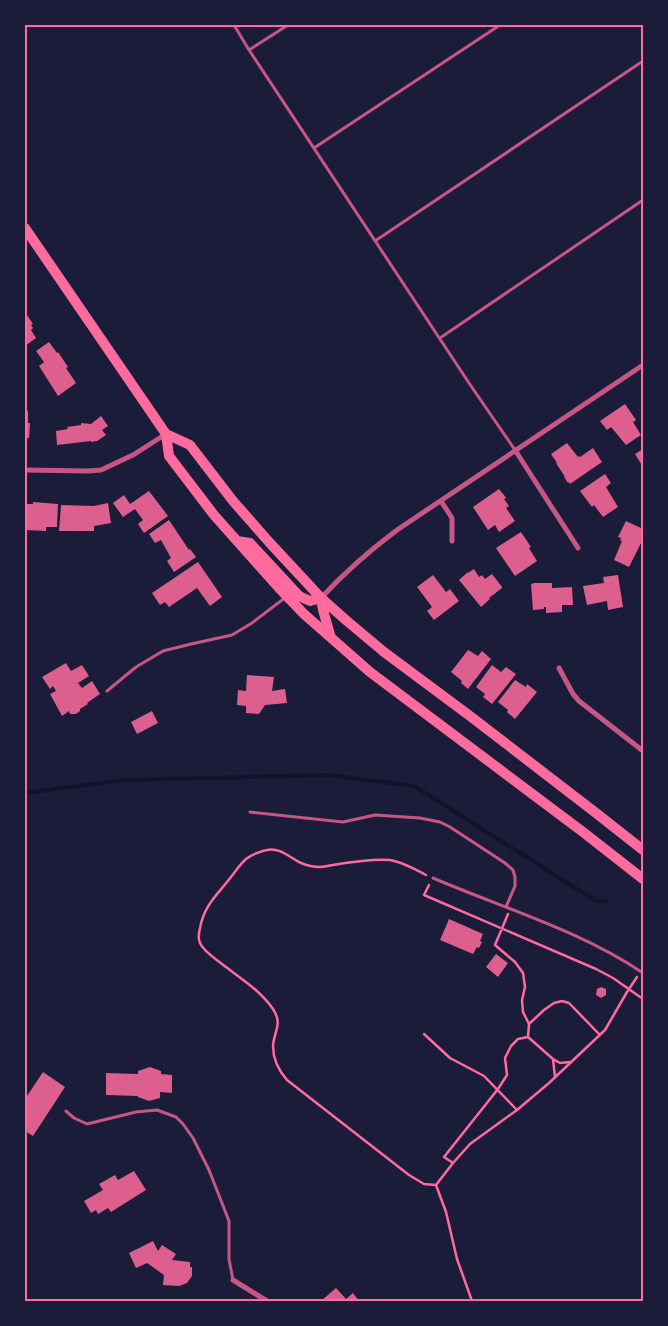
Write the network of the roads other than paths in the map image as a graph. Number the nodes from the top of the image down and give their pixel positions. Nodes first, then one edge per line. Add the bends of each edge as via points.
1 (234, 25) edge
2 (288, 25) edge
3 (500, 25) edge
4 (249, 50) junction
5 (643, 61) edge
6 (314, 148) junction
7 (643, 200) edge
8 (25, 228) edge
9 (375, 241) junction
10 (440, 338) junction
11 (642, 367) edge
12 (166, 434) junction
13 (515, 450) junction
14 (25, 470) edge
15 (440, 501) junction
16 (237, 541) junction
17 (452, 541) dead end
18 (578, 548) dead end
19 (287, 596) junction
20 (321, 598) junction
21 (332, 639) junction
22 (559, 668) dead end
23 (107, 692) dead end
24 (643, 752) edge
25 (250, 812) dead end
26 (643, 850) edge
27 (433, 878) road end
28 (643, 880) edge
29 (508, 908) junction
30 (642, 973) edge
31 (66, 1111) dead end
32 (233, 1280) joint
33 (267, 1301) edge

1 - 4 lane
2 - 4 lane
3 - 6 lane
4 - 6 lane
5 - 9 lane
6 - 9 lane
7 - 10 lane
8 - 12 main road
9 - 10 lane
10 - 13 lane
11 - 13 street
12 - 14 street via 101,470
12 - 16 main road via 169,456
12 - 20 main road via 190,445 233,501
13 - 15 street
13 - 18 street
15 - 17 street via 452,518
15 - 20 street via 369,551
16 - 19 main road
16 - 20 main road via 250,543 299,596 310,601
19 - 21 main road
19 - 23 lane via 232,635 163,651 136,667
20 - 21 main road
20 - 26 main road via 384,652
21 - 28 main road via 370,672
22 - 24 street via 579,701
25 - 29 lane via 343,822 375,815 440,822 513,870 515,886
27 - 29 lane
29 - 30 lane via 574,934
31 - 32 lane via 87,1124 157,1110 176,1117 183,1124 209,1170 229,1221 229,1259
32 - 33 street

